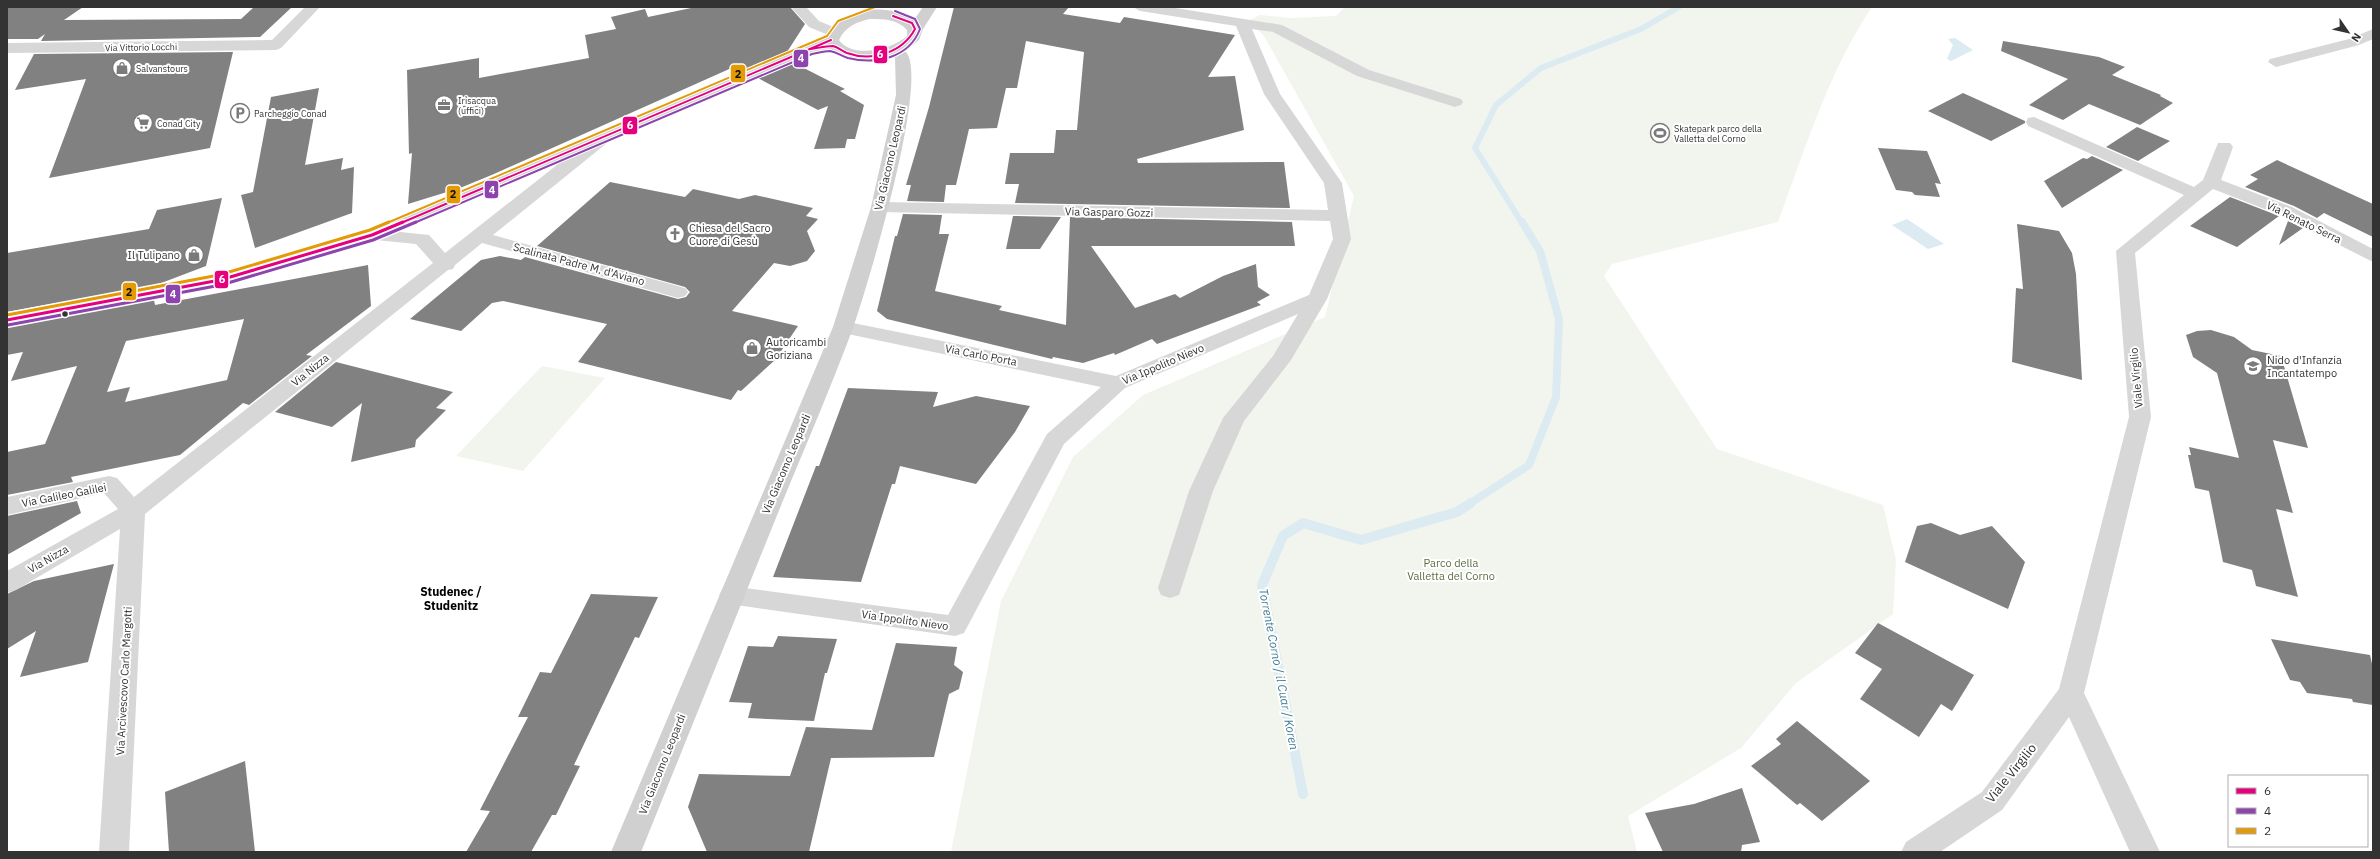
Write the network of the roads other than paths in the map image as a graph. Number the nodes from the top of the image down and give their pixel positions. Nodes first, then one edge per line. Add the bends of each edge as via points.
1 (313, 7) edge
2 (798, 7) edge
3 (912, 7) edge
4 (930, 7) edge
5 (1140, 7) edge
6 (891, 10) edge
7 (1242, 22) junction
8 (915, 29) junction
9 (832, 34) junction
10 (2373, 34) edge
11 (7, 48) edge
12 (899, 58) junction
13 (2276, 62) dead end
14 (1455, 102) dead end
15 (2034, 122) dead end
16 (602, 139) junction
17 (2224, 147) dead end
18 (2203, 188) junction
19 (880, 207) junction
20 (1339, 216) junction
21 (372, 234) junction
22 (480, 237) junction
23 (2373, 256) edge
24 (446, 264) junction
25 (678, 292) dead end
26 (1317, 299) junction
27 (7, 320) edge
28 (843, 327) junction
29 (1118, 383) junction
30 (7, 506) edge
31 (133, 511) junction
32 (7, 583) edge
33 (1170, 588) dead end
34 (731, 596) junction
35 (2072, 693) junction
36 (114, 852) edge
37 (626, 852) edge
38 (1916, 852) edge
39 (2145, 852) edge

1 - 11 street, Via Vittorio Locchi via 276,45
2 - 9 street via 814,24
3 - 6 main road
4 - 8 main road
5 - 7 street
6 - 8 main road via 912,23
6 - 9 main road via 869,16
7 - 14 street via 1277,28 1363,73
7 - 20 street via 1272,94 1334,183
8 - 12 main road via 914,37
9 - 12 main road via 854,54 878,54
9 - 16 main road via 811,49
10 - 13 street via 2354,42
12 - 19 main road, Via Giacomo Leopardi via 904,95
15 - 18 street, Via Renato Serra
16 - 21 main road
16 - 22 street, Via Nizza
17 - 18 street
18 - 23 street, Via Renato Serra via 2286,211
18 - 35 street, Viale Virgilio via 2125,251 2140,417
19 - 20 street, Via Gasparo Gozzi
19 - 28 main road, Via Giacomo Leopardi
20 - 26 street via 1342,239
21 - 24 street via 422,239
21 - 27 main road via 220,280
22 - 24 street, Via Nizza
22 - 25 street, Scalinata Padre M. d'Aviano
24 - 31 street, Via Nizza
26 - 29 street, Via Ippolito Nievo
26 - 33 street via 1282,360 1234,418 1202,492
28 - 29 street, Via Carlo Porta
28 - 34 main road, Via Giacomo Leopardi
29 - 34 street, Via Ippolito Nievo via 1055,439 955,626
30 - 31 street, Via Galileo Galilei via 109,484
31 - 32 street, Via Nizza
31 - 36 street, Via Arcivescovo Carlo Margotti
34 - 37 main road, Via Giacomo Leopardi
35 - 38 street, Viale Virgilio via 1992,800
35 - 39 street

